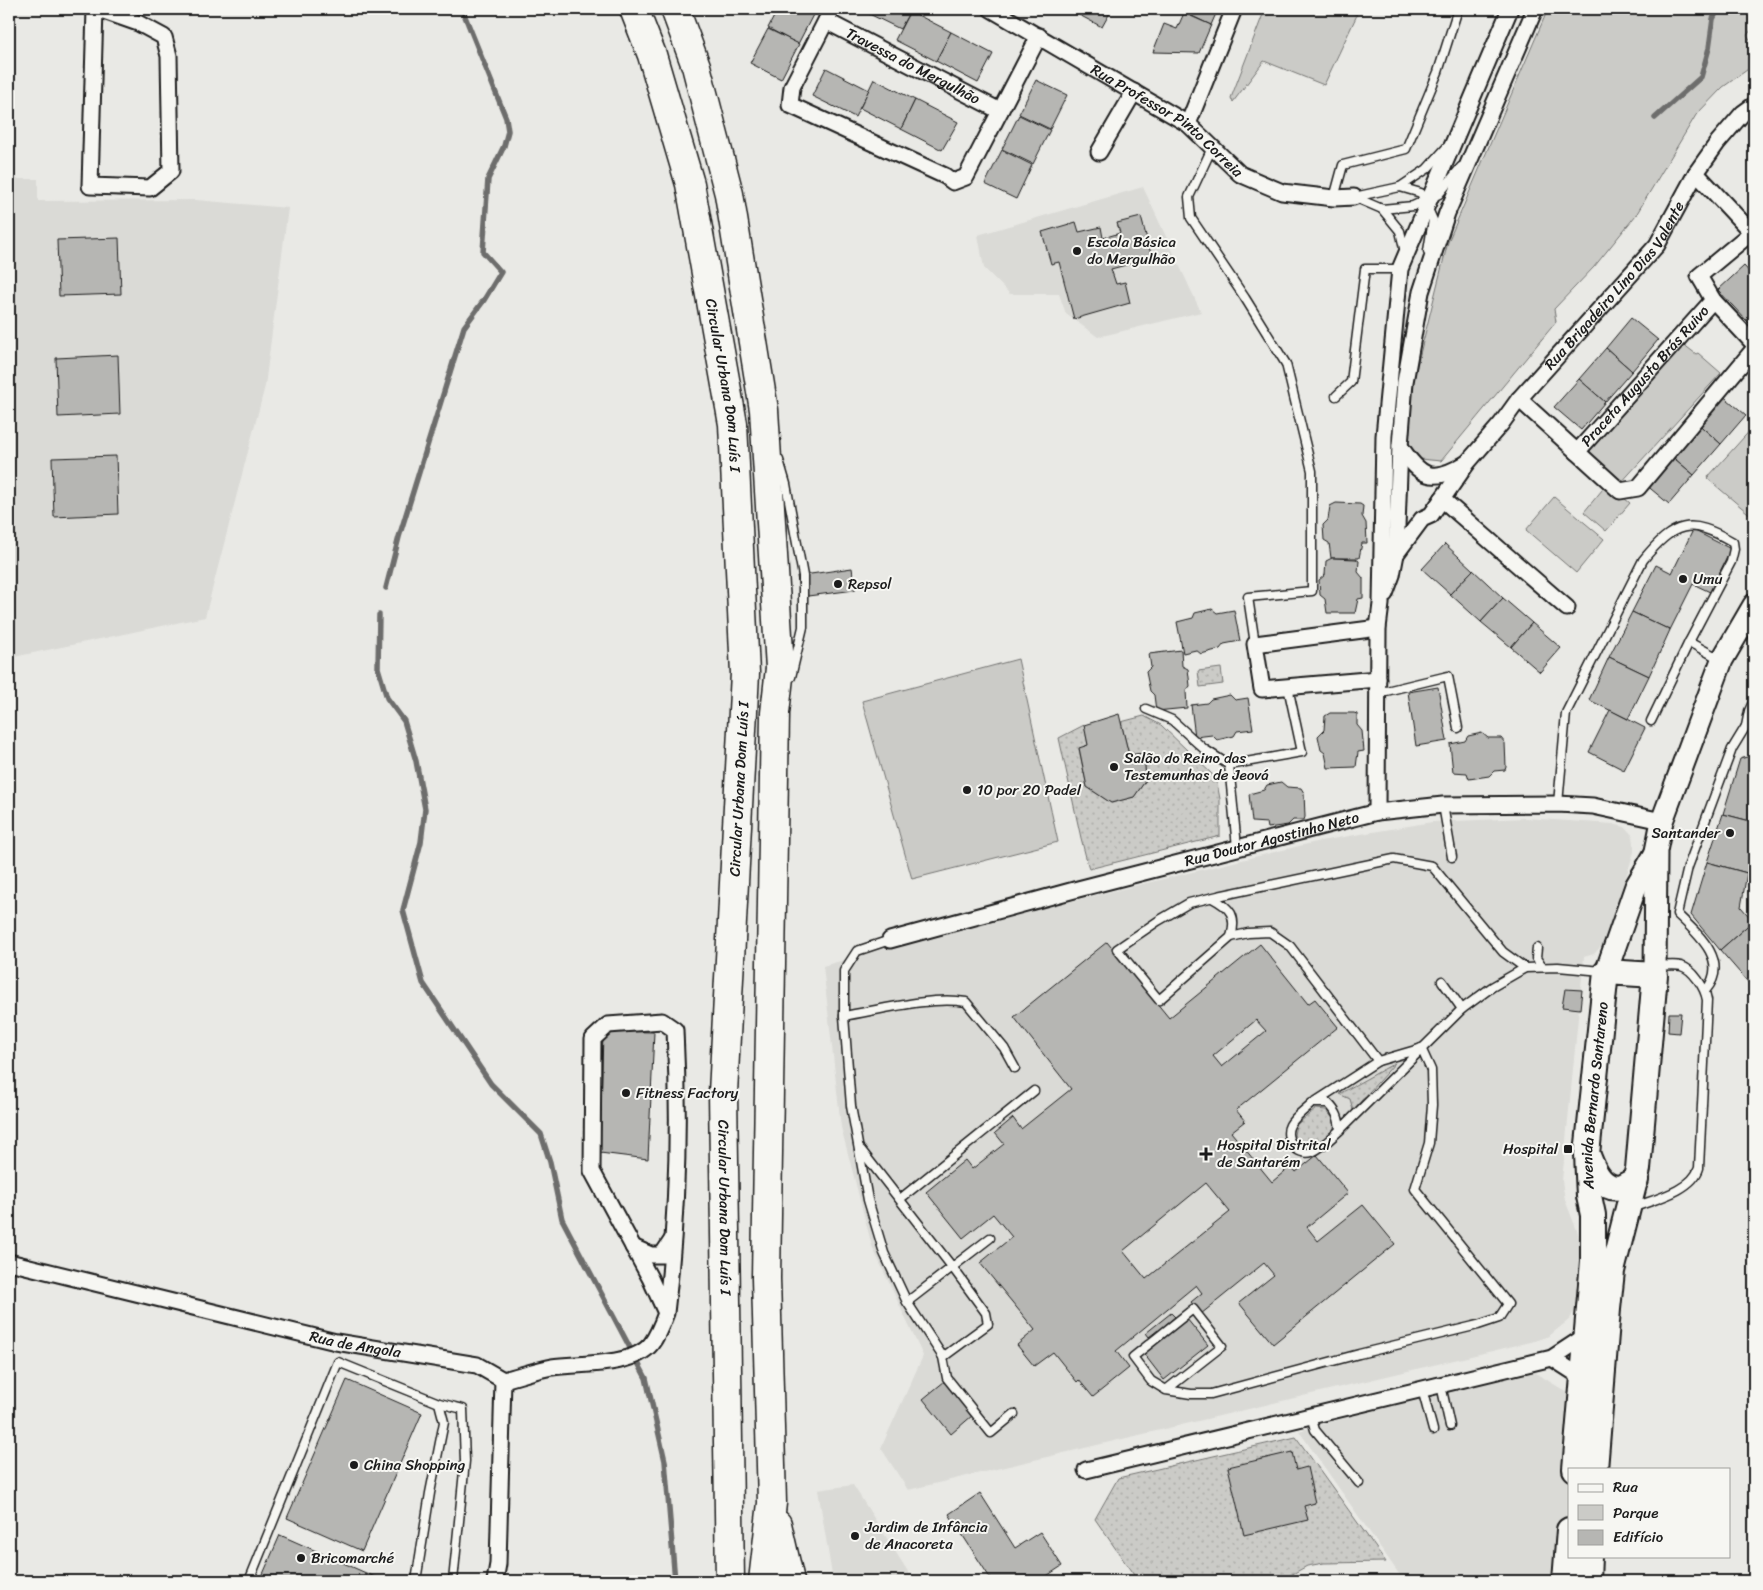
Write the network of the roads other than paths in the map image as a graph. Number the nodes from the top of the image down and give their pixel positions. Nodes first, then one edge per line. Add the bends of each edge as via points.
1 (97, 9) edge
2 (634, 9) edge
3 (675, 9) edge
4 (991, 9) edge
5 (1234, 9) edge
6 (1458, 9) edge
7 (1510, 9) edge
8 (1535, 9) edge
9 (829, 15) edge
10 (1039, 36) junction
11 (1134, 92) junction
12 (1754, 105) edge
13 (1000, 111) junction
14 (1188, 124) junction
15 (1455, 138) junction
16 (1212, 148) junction
17 (1475, 149) junction
18 (1099, 152) dead end
19 (1696, 173) junction
20 (1400, 187) junction
21 (1354, 197) junction
22 (1334, 198) junction
23 (1427, 202) junction
24 (1382, 209) junction
25 (1753, 231) edge
26 (1403, 262) junction
27 (1421, 292) junction
28 (1713, 300) junction
29 (1754, 344) edge
30 (1754, 349) edge
31 (1336, 396) dead end
32 (1518, 399) junction
33 (764, 410) junction
34 (1400, 446) junction
35 (775, 447) dead end
36 (1577, 452) junction
37 (778, 456) dead end
38 (1468, 462) junction
39 (1442, 499) junction
40 (1396, 554) junction
41 (1381, 604) junction
42 (1754, 605) edge
43 (1568, 608) dead end
44 (1378, 628) junction
45 (1689, 642) junction
46 (1256, 644) junction
47 (1722, 660) junction
48 (1378, 686) junction
49 (1288, 687) junction
50 (783, 695) junction
51 (1754, 700) edge
52 (1146, 709) dead end
53 (1652, 721) dead end
54 (1750, 726) edge
55 (1458, 728) dead end
56 (1229, 765) junction
57 (1558, 804) junction
58 (1443, 805) junction
59 (1377, 812) junction
60 (1662, 821) junction
61 (1237, 847) junction
62 (1656, 851) junction
63 (1452, 857) dead end
64 (1212, 898) junction
65 (1231, 937) junction
66 (890, 940) joint
67 (1537, 948) dead end
68 (1542, 967) junction
69 (1525, 968) junction
70 (1655, 971) junction
71 (1606, 972) junction
72 (1442, 981) dead end
73 (1706, 990) junction
74 (1462, 1009) junction
75 (844, 1016) junction
76 (1421, 1048) junction
77 (1378, 1061) junction
78 (1015, 1068) dead end
79 (1034, 1091) dead end
80 (1312, 1103) junction
81 (1340, 1130) junction
82 (859, 1148) junction
83 (1587, 1154) junction
84 (1636, 1180) junction
85 (900, 1199) junction
86 (1628, 1210) junction
87 (990, 1238) dead end
88 (673, 1240) junction
89 (633, 1247) junction
90 (9, 1262) edge
91 (953, 1268) junction
92 (907, 1302) junction
93 (666, 1313) junction
94 (1587, 1335) junction
95 (336, 1342) junction
96 (943, 1357) junction
97 (1552, 1358) junction
98 (338, 1362) junction
99 (1583, 1378) junction
100 (503, 1380) junction
101 (1441, 1385) junction
102 (1422, 1389) junction
103 (1166, 1390) junction
104 (439, 1403) junction
105 (1014, 1414) dead end
106 (1311, 1416) junction
107 (1450, 1426) dead end
108 (1433, 1430) dead end
109 (1575, 1468) edge
110 (1595, 1468) edge
111 (1086, 1470) dead end
112 (1359, 1483) dead end
113 (772, 1503) junction
114 (1568, 1543) edge
115 (730, 1549) junction
116 (1589, 1558) edge
117 (249, 1581) edge
118 (416, 1581) edge
119 (453, 1581) edge
120 (495, 1581) edge
121 (724, 1581) edge
122 (730, 1581) edge
123 (763, 1581) edge
124 (790, 1581) edge
125 (1565, 1581) edge
126 (1588, 1581) edge

1 - 1 street via 90,186 150,188 171,171 169,56 164,38 138,23
2 - 115 highway, Circular Urbana Dom Luís I via 652,55 690,184 733,424 745,673 723,1093
3 - 33 highway via 696,66 729,194
4 - 10 street, Rua Professor Pinto Correia
5 - 14 street
6 - 22 lane via 1438,72 1406,149 1343,165
7 - 15 street, Rua Brigadeiro Lino Dias Valente
8 - 17 street
9 - 13 street, Travessa do Mergulhão
9 - 13 street via 792,87 790,105 953,182 966,176
10 - 11 street, Rua Professor Pinto Correia
10 - 13 street
11 - 14 street, Rua Professor Pinto Correia
11 - 18 street
12 - 19 street, Rua Brigadeiro Lino Dias Valente via 1718,142
14 - 16 street, Rua Professor Pinto Correia
15 - 20 lane via 1427,168
15 - 23 street, Rua Brigadeiro Lino Dias Valente
16 - 22 street, Rua Professor Pinto Correia via 1240,174 1282,192
16 - 46 lane via 1189,197 1191,218 1286,364 1312,472 1312,591 1248,596
17 - 23 lane via 1439,194
17 - 27 street via 1447,213
19 - 25 street
19 - 32 street, Rua Brigadeiro Lino Dias Valente via 1658,245
20 - 21 lane
20 - 23 lane via 1421,193
21 - 22 street, Rua Professor Pinto Correia
21 - 24 lane
23 - 24 lane
23 - 26 street, Rua Brigadeiro Lino Dias Valente
23 - 27 lane via 1433,220
24 - 26 lane via 1400,231
25 - 28 street, Praceta Augusto Brás Ruivo via 1698,276
26 - 31 lane via 1365,269 1350,382
26 - 41 street, Rua Brigadeiro Lino Dias Valente via 1384,436
27 - 34 street via 1405,382
28 - 29 street, Praceta Augusto Brás Ruivo
28 - 36 street, Praceta Augusto Brás Ruivo
30 - 36 street, Praceta Augusto Brás Ruivo via 1638,488 1620,491
32 - 36 street, Praceta Augusto Brás Ruivo
32 - 38 street, Rua Brigadeiro Lino Dias Valente
33 - 35 lane
33 - 50 highway
34 - 38 street, Rua Brigadeiro Lino Dias Valente via 1425,474 1444,475
34 - 40 street, Rua Brigadeiro Lino Dias Valente
37 - 50 lane via 803,576 803,627 792,675
38 - 39 street, Rua Brigadeiro Lino Dias Valente
39 - 40 street, Rua Brigadeiro Lino Dias Valente via 1431,514 1422,519
39 - 43 street
40 - 41 street, Rua Brigadeiro Lino Dias Valente
41 - 44 street, Rua Brigadeiro Lino Dias Valente
42 - 47 main road, Avenida Bernardo Santareno
44 - 46 street
44 - 48 street, Rua Brigadeiro Lino Dias Valente
45 - 47 lane
45 - 53 lane
45 - 57 lane via 1731,562 1734,549 1733,542 1718,533 1690,526 1662,539 1643,560 1566,713
46 - 49 street via 1262,689
47 - 60 main road, Avenida Bernardo Santareno
48 - 49 street
48 - 55 lane via 1448,676
48 - 59 street, Rua Brigadeiro Lino Dias Valente
49 - 56 lane via 1302,752
50 - 113 highway via 766,1278
51 - 54 lane via 1749,712
52 - 56 lane via 1172,720 1204,749
54 - 73 lane via 1732,749 1688,867 1677,914 1713,957 1716,970
56 - 61 lane
57 - 58 street, Rua Doutor Agostinho Neto
57 - 60 street, Rua Doutor Agostinho Neto via 1593,806
58 - 59 street, Rua Doutor Agostinho Neto
58 - 63 lane
59 - 61 street, Rua Doutor Agostinho Neto
60 - 62 main road, Avenida Bernardo Santareno
61 - 66 street, Rua Doutor Agostinho Neto
62 - 70 main road, Avenida Bernardo Santareno
62 - 71 main road, Avenida Bernardo Santareno via 1636,886
64 - 65 lane via 1231,912 1235,924
64 - 65 lane via 1189,903 1117,949 1159,1000
64 - 69 lane via 1394,859 1432,866 1502,952
65 - 77 lane via 1270,932 1290,946
66 - 75 lane via 857,951 844,971
67 - 68 lane via 1536,958
68 - 69 lane
68 - 71 lane
69 - 74 lane
70 - 71 main road
70 - 73 lane via 1682,966
70 - 84 main road, Avenida Bernardo Santareno
71 - 83 main road, Avenida Bernardo Santareno
72 - 74 lane
73 - 86 lane via 1696,1175 1680,1189
74 - 76 lane
75 - 78 lane via 935,1000 966,1002 1004,1048
75 - 82 lane via 851,1106
76 - 77 lane
76 - 81 lane
76 - 103 lane via 1431,1070 1432,1105 1429,1142 1415,1189 1508,1304 1499,1318 1211,1394
77 - 80 lane
79 - 85 lane
80 - 81 lane via 1328,1103 1340,1120
80 - 81 lane via 1288,1128 1287,1134 1296,1150 1311,1152
82 - 85 lane
82 - 92 lane via 868,1200 881,1244
83 - 84 main road via 1595,1173 1613,1188
83 - 94 main road, Avenida Bernardo Santareno via 1593,1215
84 - 86 main road, Avenida Bernardo Santareno
85 - 91 lane
86 - 110 main road, Avenida Bernardo Santareno via 1612,1271
87 - 91 lane
88 - 89 street via 662,1255
88 - 89 street via 678,1090 675,1030 662,1021 608,1025 593,1039 592,1171
88 - 93 street
89 - 93 street
90 - 95 street, Rua de Angola
91 - 92 lane
91 - 96 lane via 986,1313 988,1324
92 - 96 lane
93 - 100 street via 650,1346 638,1354 591,1365 552,1367
94 - 97 street
94 - 99 main road, Avenida Bernardo Santareno
95 - 98 lane
95 - 100 street, Rua de Angola via 477,1365
96 - 105 lane via 947,1378 991,1432
97 - 99 street
97 - 101 street
98 - 104 lane
98 - 117 lane
99 - 109 main road, Avenida Bernardo Santareno
100 - 120 street
101 - 102 street
101 - 107 lane
102 - 106 street
102 - 108 lane
103 - 103 lane via 1151,1381 1133,1357 1193,1309 1222,1346
104 - 118 lane via 444,1422
104 - 119 lane via 463,1409 465,1461
106 - 111 street
106 - 112 lane via 1315,1430
113 - 123 highway
113 - 124 highway
114 - 125 main road
115 - 121 highway
115 - 122 highway, Circular Urbana Dom Luís I
116 - 126 main road

